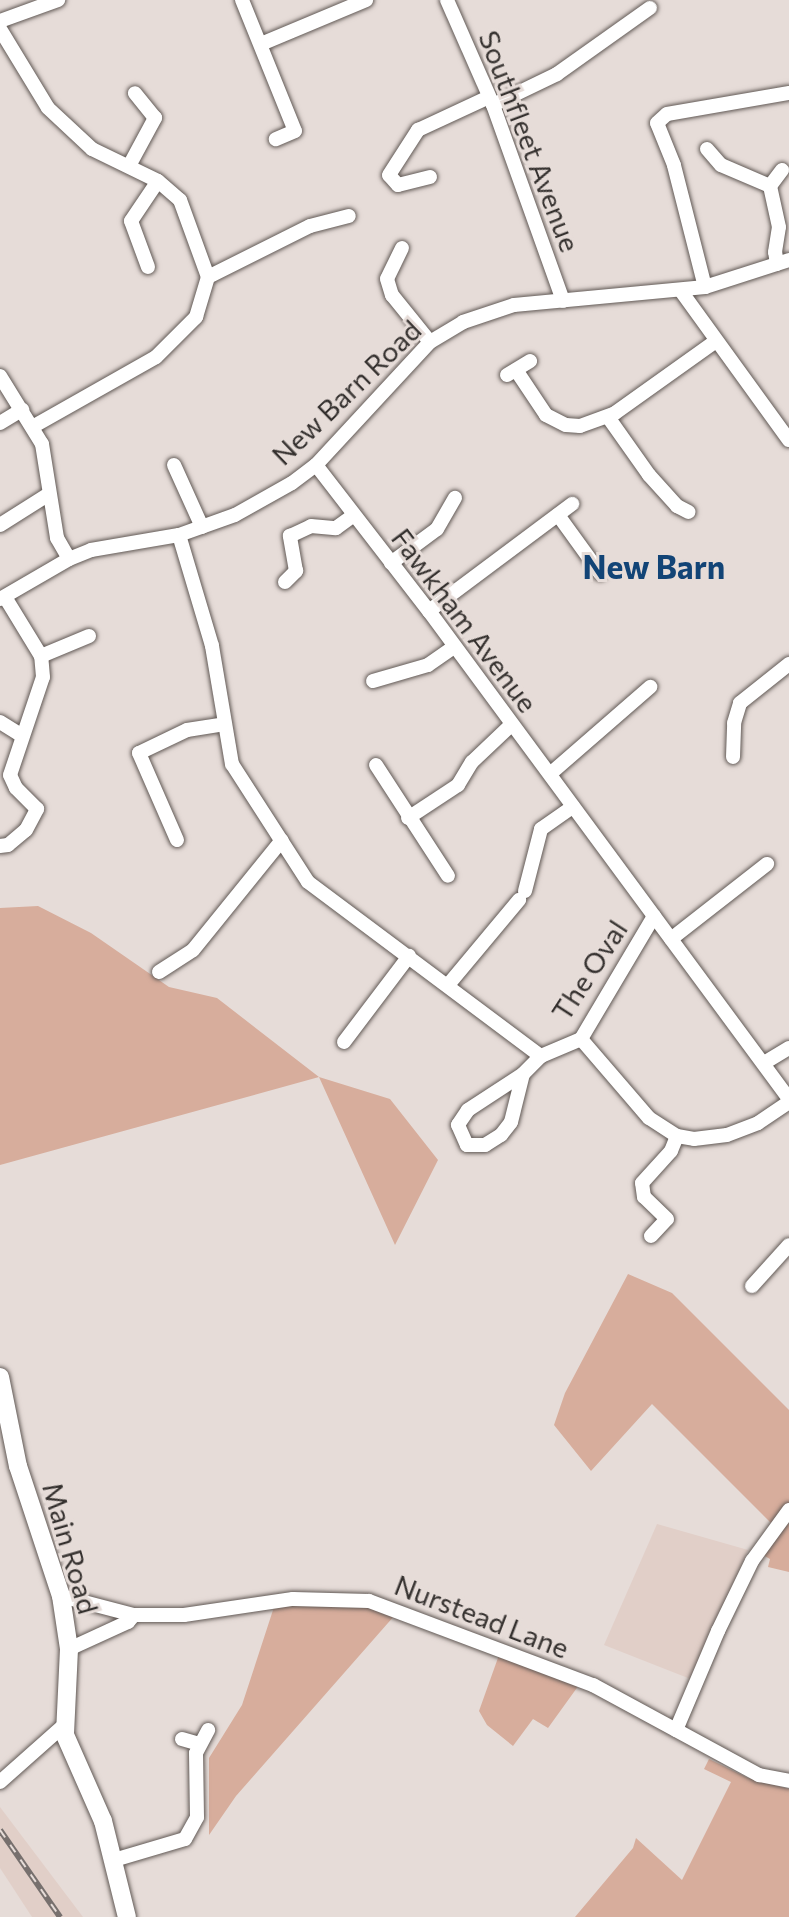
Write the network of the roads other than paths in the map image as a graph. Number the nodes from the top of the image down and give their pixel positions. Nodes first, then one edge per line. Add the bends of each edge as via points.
1 (58, 0) edge
2 (242, 0) edge
3 (366, 0) edge
4 (447, 0) edge
5 (650, 8) dead end
6 (0, 21) edge
7 (0, 29) edge
8 (261, 44) junction
9 (135, 93) dead end
10 (789, 93) edge
11 (491, 101) junction
12 (276, 139) dead end
13 (707, 149) dead end
14 (129, 166) junction
15 (782, 170) dead end
16 (430, 177) dead end
17 (158, 181) junction
18 (770, 186) junction
19 (349, 216) dead end
20 (402, 257) dead end
21 (783, 262) edge
22 (148, 267) dead end
23 (208, 277) junction
24 (705, 287) junction
25 (681, 291) junction
26 (563, 301) junction
27 (716, 341) junction
28 (430, 342) junction
29 (530, 361) dead end
30 (0, 376) edge
31 (22, 410) junction
32 (608, 417) junction
33 (0, 423) edge
34 (34, 426) junction
35 (789, 440) edge
36 (174, 465) dead end
37 (316, 465) junction
38 (49, 494) junction
39 (455, 498) dead end
40 (572, 504) dead end
41 (689, 512) dead end
42 (354, 515) junction
43 (558, 515) junction
44 (0, 525) edge
45 (202, 527) junction
46 (179, 535) junction
47 (69, 559) junction
48 (391, 563) junction
49 (600, 573) dead end
50 (285, 582) dead end
51 (2, 598) edge
52 (429, 611) junction
53 (89, 636) dead end
54 (454, 647) junction
55 (41, 656) junction
56 (789, 664) edge
57 (373, 681) dead end
58 (650, 687) dead end
59 (0, 722) edge
60 (225, 724) junction
61 (511, 725) junction
62 (22, 736) junction
63 (733, 757) dead end
64 (376, 765) dead end
65 (550, 774) junction
66 (573, 807) junction
67 (408, 818) junction
68 (177, 840) dead end
69 (282, 840) junction
70 (0, 846) edge
71 (767, 864) dead end
72 (448, 876) dead end
73 (654, 916) junction
74 (671, 939) junction
75 (409, 956) junction
76 (159, 972) dead end
77 (448, 985) junction
78 (581, 1039) junction
79 (344, 1042) dead end
80 (789, 1048) edge
81 (541, 1056) junction
82 (764, 1063) junction
83 (523, 1074) junction
84 (789, 1100) edge
85 (677, 1136) junction
86 (651, 1236) dead end
87 (789, 1245) edge
88 (752, 1286) dead end
89 (0, 1377) edge
90 (789, 1510) edge
91 (61, 1596) junction
92 (134, 1615) junction
93 (69, 1649) junction
94 (63, 1726) junction
95 (208, 1730) dead end
96 (676, 1730) junction
97 (182, 1739) dead end
98 (199, 1744) junction
99 (789, 1781) edge
100 (0, 1782) edge
101 (114, 1860) junction
102 (127, 1917) edge

1 - 6 street
2 - 8 street
3 - 8 street
4 - 11 street, Southfleet Avenue
5 - 11 street via 557,74
7 - 14 street via 48,108 92,149
8 - 12 street via 295,131
9 - 14 street via 155,118
10 - 24 street via 667,114 657,123 674,165
11 - 16 street via 418,130 389,175 398,185
11 - 26 street, Southfleet Avenue
13 - 18 street via 721,165
14 - 17 street
15 - 18 street
17 - 22 street via 131,221
17 - 23 street via 180,200
18 - 21 street via 779,227 775,252
19 - 23 street via 310,226
20 - 28 street via 387,279 392,295
21 - 24 street, New Barn Road
23 - 34 street via 196,317 156,357
24 - 25 street, New Barn Road
25 - 26 street, New Barn Road
25 - 27 street
26 - 28 street, New Barn Road via 514,305 463,322
27 - 32 street
27 - 35 street
28 - 37 street, New Barn Road
29 - 32 street via 511,373 544,414 576,427
30 - 31 street
31 - 33 street
31 - 34 street
32 - 41 street via 639,464
34 - 38 street
36 - 45 street
37 - 42 street, Fawkham Avenue
37 - 45 street, New Barn Road via 235,515
38 - 44 street
38 - 47 street via 57,538
39 - 48 street via 437,529
40 - 43 street
42 - 48 street, Fawkham Avenue
42 - 50 street via 336,528 311,526 290,536 296,571
43 - 49 street
43 - 52 street
45 - 46 street, New Barn Road
46 - 47 street, New Barn Road via 91,550
46 - 60 street via 212,646
47 - 51 street, New Barn Road
48 - 52 street, Fawkham Avenue
51 - 55 street
52 - 54 street, Fawkham Avenue
53 - 55 street
54 - 57 street via 428,665
54 - 61 street, Fawkham Avenue
55 - 62 street via 43,677
56 - 63 street via 740,703
58 - 65 street
59 - 62 street
60 - 68 street via 187,730 139,753
60 - 69 street via 232,764
61 - 65 street, Fawkham Avenue
61 - 67 street via 472,762 458,785
62 - 70 street via 10,775 37,809 19,836
64 - 67 street
65 - 66 street, Fawkham Avenue
66 - 73 street, Fawkham Avenue
66 - 77 street via 541,829 522,896
67 - 72 street
69 - 75 street via 308,882
69 - 76 street via 193,950
71 - 74 street
73 - 74 street, Fawkham Avenue
73 - 78 street, The Oval
74 - 82 street, Fawkham Avenue
75 - 77 street
75 - 79 street
77 - 81 street
78 - 81 street, The Oval
78 - 85 street via 649,1118
80 - 82 street
81 - 83 street, The Oval
82 - 84 street, Fawkham Avenue
83 - 83 street, The Oval via 511,1122 501,1135 485,1145 467,1145 458,1125 468,1110
84 - 85 street via 735,1133 711,1139
85 - 86 street via 641,1188 644,1197 670,1216
87 - 88 street
89 - 91 main road, Main Road via 18,1466
90 - 96 street via 752,1561
91 - 92 street, Nurstead Lane
91 - 93 main road, Main Road
92 - 93 street
92 - 96 street, Nurstead Lane via 184,1615 293,1599 369,1601 593,1685
93 - 94 main road, Main Road
94 - 100 street
94 - 101 main road, Main Road
95 - 98 street
96 - 99 street, Nurstead Lane via 759,1775
97 - 98 street
98 - 101 street via 194,1765 197,1817 185,1839
101 - 102 main road, Main Road

